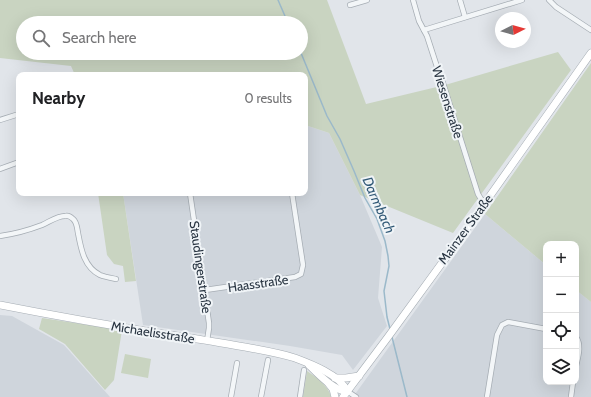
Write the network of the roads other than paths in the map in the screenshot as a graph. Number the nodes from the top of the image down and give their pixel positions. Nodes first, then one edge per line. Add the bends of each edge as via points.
1 (367, 0) edge
2 (413, 0) edge
3 (460, 0) edge
4 (522, 0) edge
5 (549, 0) edge
6 (350, 5) dead end
7 (465, 17) junction
8 (424, 30) junction
9 (591, 30) edge
10 (591, 52) edge
11 (16, 115) edge
12 (0, 120) edge
13 (16, 163) edge
14 (0, 169) edge
15 (190, 196) edge
16 (292, 196) edge
17 (485, 202) junction
18 (0, 236) edge
19 (116, 278) dead end
20 (205, 290) junction
21 (0, 305) edge
22 (543, 328) edge
23 (207, 341) junction
24 (268, 360) dead end
25 (237, 363) dead end
26 (305, 366) junction
27 (359, 376) junction
28 (335, 378) junction
29 (328, 382) junction
30 (573, 385) edge
31 (345, 394) edge
32 (231, 397) edge
33 (261, 397) edge
34 (300, 397) edge
35 (335, 397) edge
36 (356, 397) edge
37 (487, 397) edge
38 (571, 397) edge

1 - 6 street
2 - 8 street, Wiesenstraße
3 - 7 street
4 - 7 street
5 - 9 street
7 - 8 street
8 - 17 street, Wiesenstraße via 478,194
10 - 17 street, Mainzer Straße
11 - 12 street
13 - 14 street
15 - 20 street, Staudingerstraße
16 - 20 street, Haasstraße via 303,265 300,274 295,277
17 - 27 street, Mainzer Straße
18 - 19 street via 69,216 77,225 82,252 87,263 100,275
20 - 23 street, Staudingerstraße via 209,324
21 - 23 street, Michaelisstraße
22 - 37 street via 508,322 502,325 497,335
23 - 26 street, Michaelisstraße via 276,353 294,358
24 - 33 street
25 - 32 street
26 - 28 street, Michaelisstraße via 317,367
26 - 29 street, Michaelisstraße
26 - 34 street
27 - 28 street
27 - 31 street, Mainzer Straße
28 - 31 street, Michaelisstraße via 344,385
29 - 31 street, Michaelisstraße
29 - 35 street
30 - 38 street
31 - 36 street

